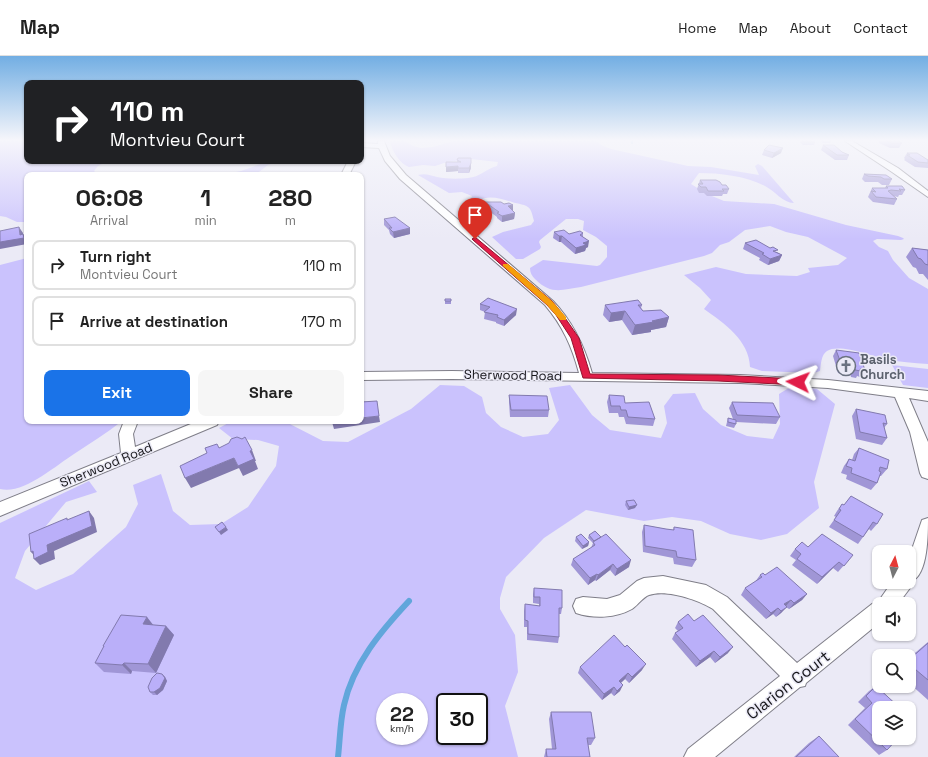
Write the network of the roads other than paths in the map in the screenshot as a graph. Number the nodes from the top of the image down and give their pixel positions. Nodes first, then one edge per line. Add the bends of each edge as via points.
1 (401, 174) edge
2 (900, 174) edge
3 (928, 195) edge
4 (364, 376) edge
5 (586, 376) junction
6 (900, 393) junction
7 (928, 396) edge
8 (129, 424) edge
9 (205, 424) edge
10 (129, 456) junction
11 (928, 473) edge
12 (0, 509) edge
13 (928, 525) edge
14 (916, 564) edge
15 (583, 606) dead end
16 (872, 617) edge
17 (796, 678) junction
18 (696, 757) edge

1 - 5 street via 559,313 575,338
2 - 3 street
4 - 5 street, Sherwood Road
5 - 6 street, Sherwood Road via 787,381
6 - 7 street, Sherwood Road
6 - 11 street via 914,422
8 - 10 street via 125,436
9 - 10 street, Sherwood Road
10 - 12 street, Sherwood Road
13 - 14 street
15 - 17 street via 607,608 626,602 644,587 650,586 662,585 706,594 720,603
16 - 17 street, Clarion Court
17 - 18 street, Clarion Court

